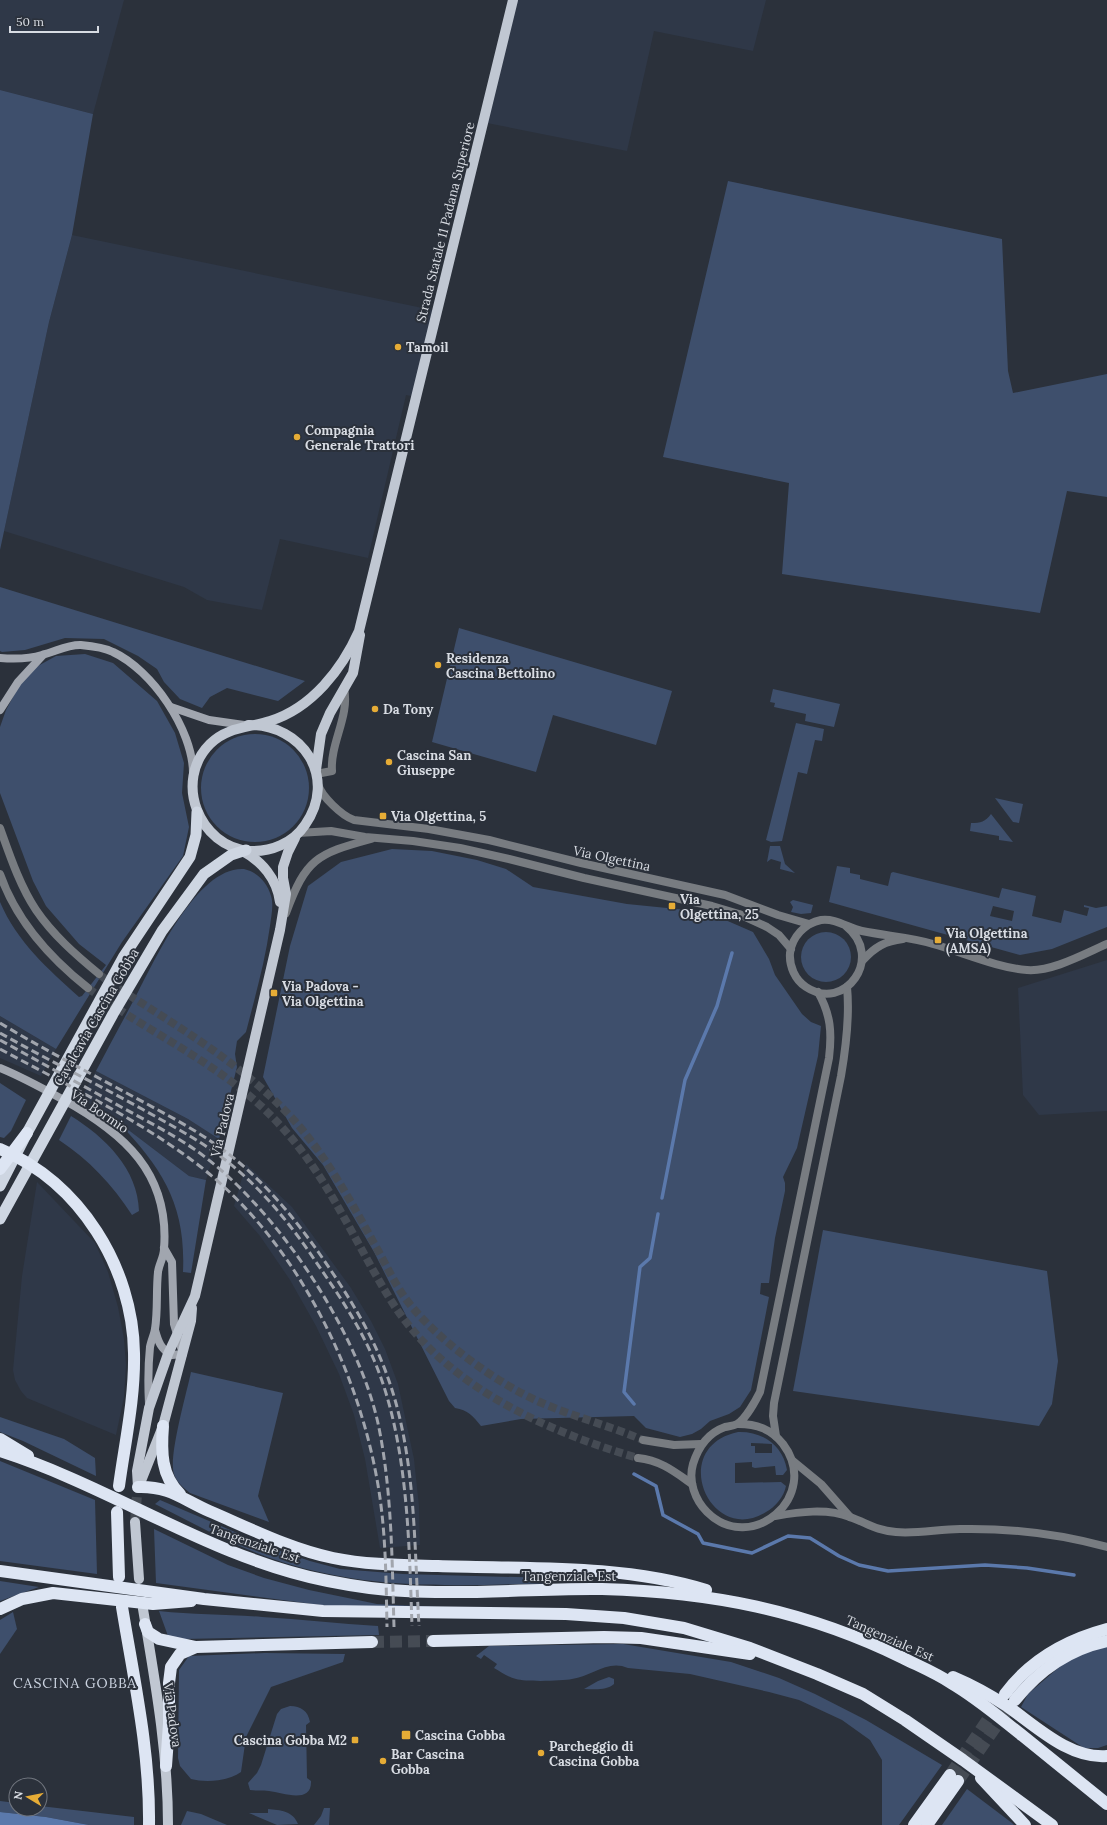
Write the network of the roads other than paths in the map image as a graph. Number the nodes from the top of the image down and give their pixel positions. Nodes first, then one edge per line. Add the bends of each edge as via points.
1 (513, 1) edge
2 (363, 614) junction
3 (43, 655) junction
4 (0, 658) edge
5 (344, 688) junction
6 (171, 707) junction
7 (0, 710) edge
8 (248, 725) junction
9 (193, 777) junction
10 (317, 779) junction
11 (197, 812) junction
12 (0, 828) edge
13 (298, 833) junction
14 (376, 838) junction
15 (243, 850) junction
16 (0, 874) edge
17 (282, 916) junction
18 (809, 924) junction
19 (846, 926) junction
20 (280, 930) junction
21 (913, 939) junction
22 (1107, 944) edge
23 (791, 949) junction
24 (863, 960) junction
25 (99, 974) tunnel mouth
26 (847, 987) junction
27 (88, 988) tunnel mouth
28 (818, 992) junction
29 (0, 1068) edge
30 (27, 1133) junction
31 (0, 1149) edge
32 (0, 1169) edge
33 (0, 1186) edge
34 (0, 1219) edge
35 (164, 1248) junction
36 (193, 1300) junction
37 (155, 1329) junction
38 (177, 1336) junction
39 (168, 1354) junction
40 (183, 1354) junction
41 (149, 1408) junction
42 (738, 1424) junction
43 (163, 1426) junction
44 (776, 1436) junction
45 (0, 1439) edge
46 (643, 1440) tunnel mouth
47 (701, 1444) junction
48 (0, 1451) edge
49 (638, 1458) tunnel mouth
50 (793, 1461) junction
51 (36, 1463) junction
52 (692, 1484) junction
53 (119, 1486) dead end
54 (138, 1490) junction
55 (182, 1497) junction
56 (117, 1512) dead end
57 (774, 1516) junction
58 (850, 1517) junction
59 (135, 1522) tunnel mouth
60 (1107, 1547) edge
61 (0, 1571) edge
62 (119, 1577) dead end
63 (139, 1579) dead end
64 (158, 1599) junction
65 (737, 1602) junction
66 (122, 1607) dead end
67 (0, 1609) edge
68 (143, 1609) dead end
69 (145, 1624) junction
70 (1107, 1629) edge
71 (433, 1641) tunnel mouth
72 (1107, 1641) edge
73 (372, 1642) tunnel mouth
74 (196, 1646) junction
75 (773, 1657) junction
76 (935, 1674) junction
77 (1107, 1756) edge
78 (963, 1760) junction
79 (166, 1766) junction
80 (1107, 1804) edge
81 (149, 1822) edge
82 (168, 1824) edge
83 (914, 1825) edge
84 (927, 1825) edge
85 (1025, 1825) edge
86 (1052, 1825) edge

1 - 2 main road, Strada Statale 11 Padana Superiore
2 - 5 main road, Strada Statale 11 Padana Superiore via 355,667
2 - 8 main road, Strada Statale 11 Padana Superiore via 359,631 351,646 337,669 318,691 291,712 269,721
3 - 4 main road
3 - 6 main road via 76,645 110,650 135,667
3 - 7 main road via 18,682
5 - 10 main road, Strada Statale 11 Padana Superiore via 321,734 316,760
5 - 10 street via 345,704 331,760 332,771
6 - 8 main road via 217,722
6 - 9 main road via 192,756
8 - 9 main road, Strada Statale 11 Padana Superiore via 223,734 209,745 198,760
8 - 10 main road, Strada Statale 11 Padana Superiore via 268,726 295,740 308,755
9 - 11 main road, Strada Statale 11 Padana Superiore via 192,795
10 - 13 main road, Strada Statale 11 Padana Superiore via 315,807
10 - 18 street, Via Olgettina via 319,789 325,797 344,815 354,820 478,837 726,895 785,918
11 - 15 main road, Strada Statale 11 Padana Superiore via 214,836
11 - 30 highway, Cavalcavia Cascina Gobba via 196,835 190,857 124,956
12 - 25 street via 21,881 37,911 59,938
13 - 14 street, Via Olgettina via 331,831
13 - 15 main road, Strada Statale 11 Padana Superiore via 285,843 270,849
13 - 17 main road, Via Padova via 283,867 286,894
14 - 20 street via 329,852 312,864 298,883
14 - 23 street, Via Olgettina via 429,843 485,853 719,908 767,927 779,935
15 - 17 main road, Via Padova via 273,879 279,893
15 - 34 highway, Cavalcavia Cascina Gobba via 231,855 204,874 160,935
16 - 27 street via 10,899 30,931 66,970
17 - 20 main road, Via Padova
18 - 19 street, Via Olgettina via 827,920
18 - 23 street via 795,937
19 - 21 street, Via Olgettina
19 - 24 street via 853,931 861,944
20 - 36 main road, Via Padova
21 - 22 street, Via Olgettina via 1027,970 1047,968
21 - 24 street, Via Olgettina via 882,943
23 - 28 street via 792,968 797,979 806,987
24 - 26 street via 856,978
26 - 28 street via 830,993
26 - 44 street via 849,1005 845,1054 774,1403
28 - 42 street via 828,1011 828,1065 761,1388 755,1402
29 - 35 main road, Via Bormio via 36,1085 104,1124 133,1150 152,1179 164,1214
30 - 32 highway
30 - 33 highway, Cavalcavia Cascina Gobba
31 - 53 highway via 30,1165 80,1208 108,1250 123,1287 130,1313 134,1348 133,1384
35 - 37 main road, Via Bormio via 158,1271
35 - 38 main road, Via Bormio via 172,1262 172,1302
36 - 38 main road, Via Padova
36 - 40 main road
37 - 39 main road via 160,1346
37 - 41 main road, Via Bormio via 150,1354
38 - 39 main road, Via Padova
38 - 40 main road
39 - 40 main road
39 - 41 main road, Via Padova
40 - 43 main road
41 - 54 main road, Via Padova via 137,1471
42 - 44 street via 766,1429
42 - 47 street via 724,1427
43 - 54 main road
43 - 55 highway via 162,1446 166,1473 172,1486
44 - 50 street
45 - 51 highway via 25,1453
46 - 47 street via 674,1445
47 - 52 street via 692,1467
48 - 51 highway, Tangenziale Est
49 - 52 street via 665,1466
50 - 57 street via 795,1473 792,1492 788,1502
50 - 58 street via 821,1484
51 - 65 highway, Tangenziale Est via 204,1541 250,1559 315,1578 405,1591 618,1590 683,1594
52 - 57 street via 704,1509 722,1522 745,1527 762,1523
54 - 55 highway via 162,1488
55 - 65 highway via 271,1538 334,1558 395,1565 610,1573 682,1584
56 - 62 highway
57 - 58 street via 822,1512
58 - 60 street via 887,1531 1006,1530 1062,1537
59 - 63 main road
61 - 64 highway via 98,1585
64 - 67 highway via 100,1599 59,1593 43,1594 22,1599
64 - 75 highway via 204,1599 336,1612 566,1614 624,1618 698,1631
65 - 76 highway, Tangenziale Est via 842,1631
66 - 81 highway via 142,1722
68 - 69 main road, Via Padova
69 - 74 highway via 148,1632 159,1639
69 - 79 main road, Via Padova via 162,1725
70 - 72 highway via 1067,1643 1046,1654 1028,1669 1010,1697 1051,1664 1081,1649
71 - 75 highway via 641,1638
73 - 74 highway
74 - 79 highway via 180,1654 171,1667
75 - 78 highway via 863,1694
76 - 77 highway via 944,1673 976,1688 1070,1748 1092,1755
76 - 80 highway, Tangenziale Est via 983,1705
78 - 85 highway
78 - 86 highway
79 - 82 main road, Via Padova
83 - 84 highway via 954,1778

